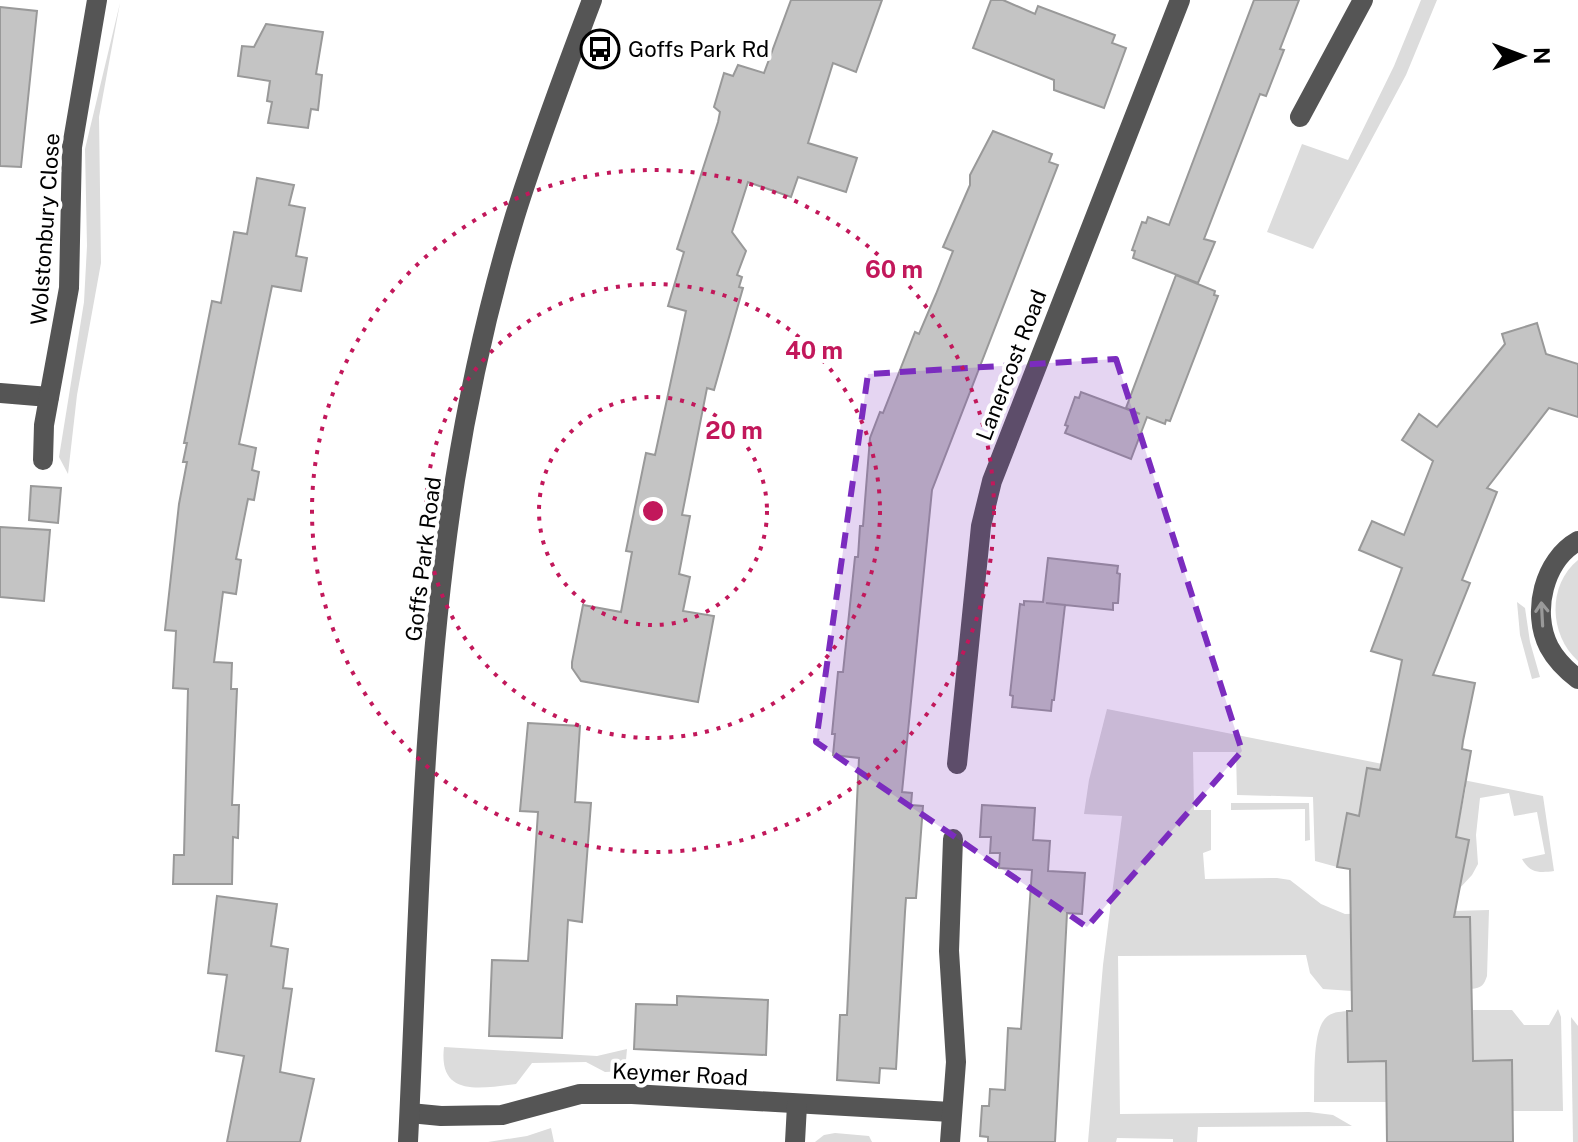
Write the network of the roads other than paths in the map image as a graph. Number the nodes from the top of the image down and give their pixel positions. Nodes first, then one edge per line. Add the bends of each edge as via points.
1 (97, 0) edge
2 (592, 0) edge
3 (1180, 0) edge
4 (1363, 0) edge
5 (1300, 117) dead end
6 (0, 393) edge
7 (49, 397) junction
8 (43, 460) dead end
9 (1578, 541) edge
10 (1578, 679) edge
11 (957, 764) dead end
12 (953, 839) dead end
13 (797, 1105) junction
14 (951, 1112) junction
15 (410, 1113) junction
16 (408, 1142) edge
17 (795, 1142) edge
18 (950, 1142) edge

1 - 7 street, Wolstonbury Close via 72,147 69,288
2 - 15 street, Goffs Park Road via 515,216 484,334 456,479 433,676
3 - 11 street, Lanercost Road via 992,481 981,526
4 - 5 street
6 - 7 street
7 - 8 street, Wolstonbury Close
10 -> 9 street via 1548,645 1541,619 1542,592 1552,566
12 - 14 street via 949,951 956,1062
13 - 14 street, Keymer Road
13 - 15 street, Keymer Road via 580,1094 502,1115
13 - 17 street
14 - 18 street
15 - 16 street, Goffs Park Road

